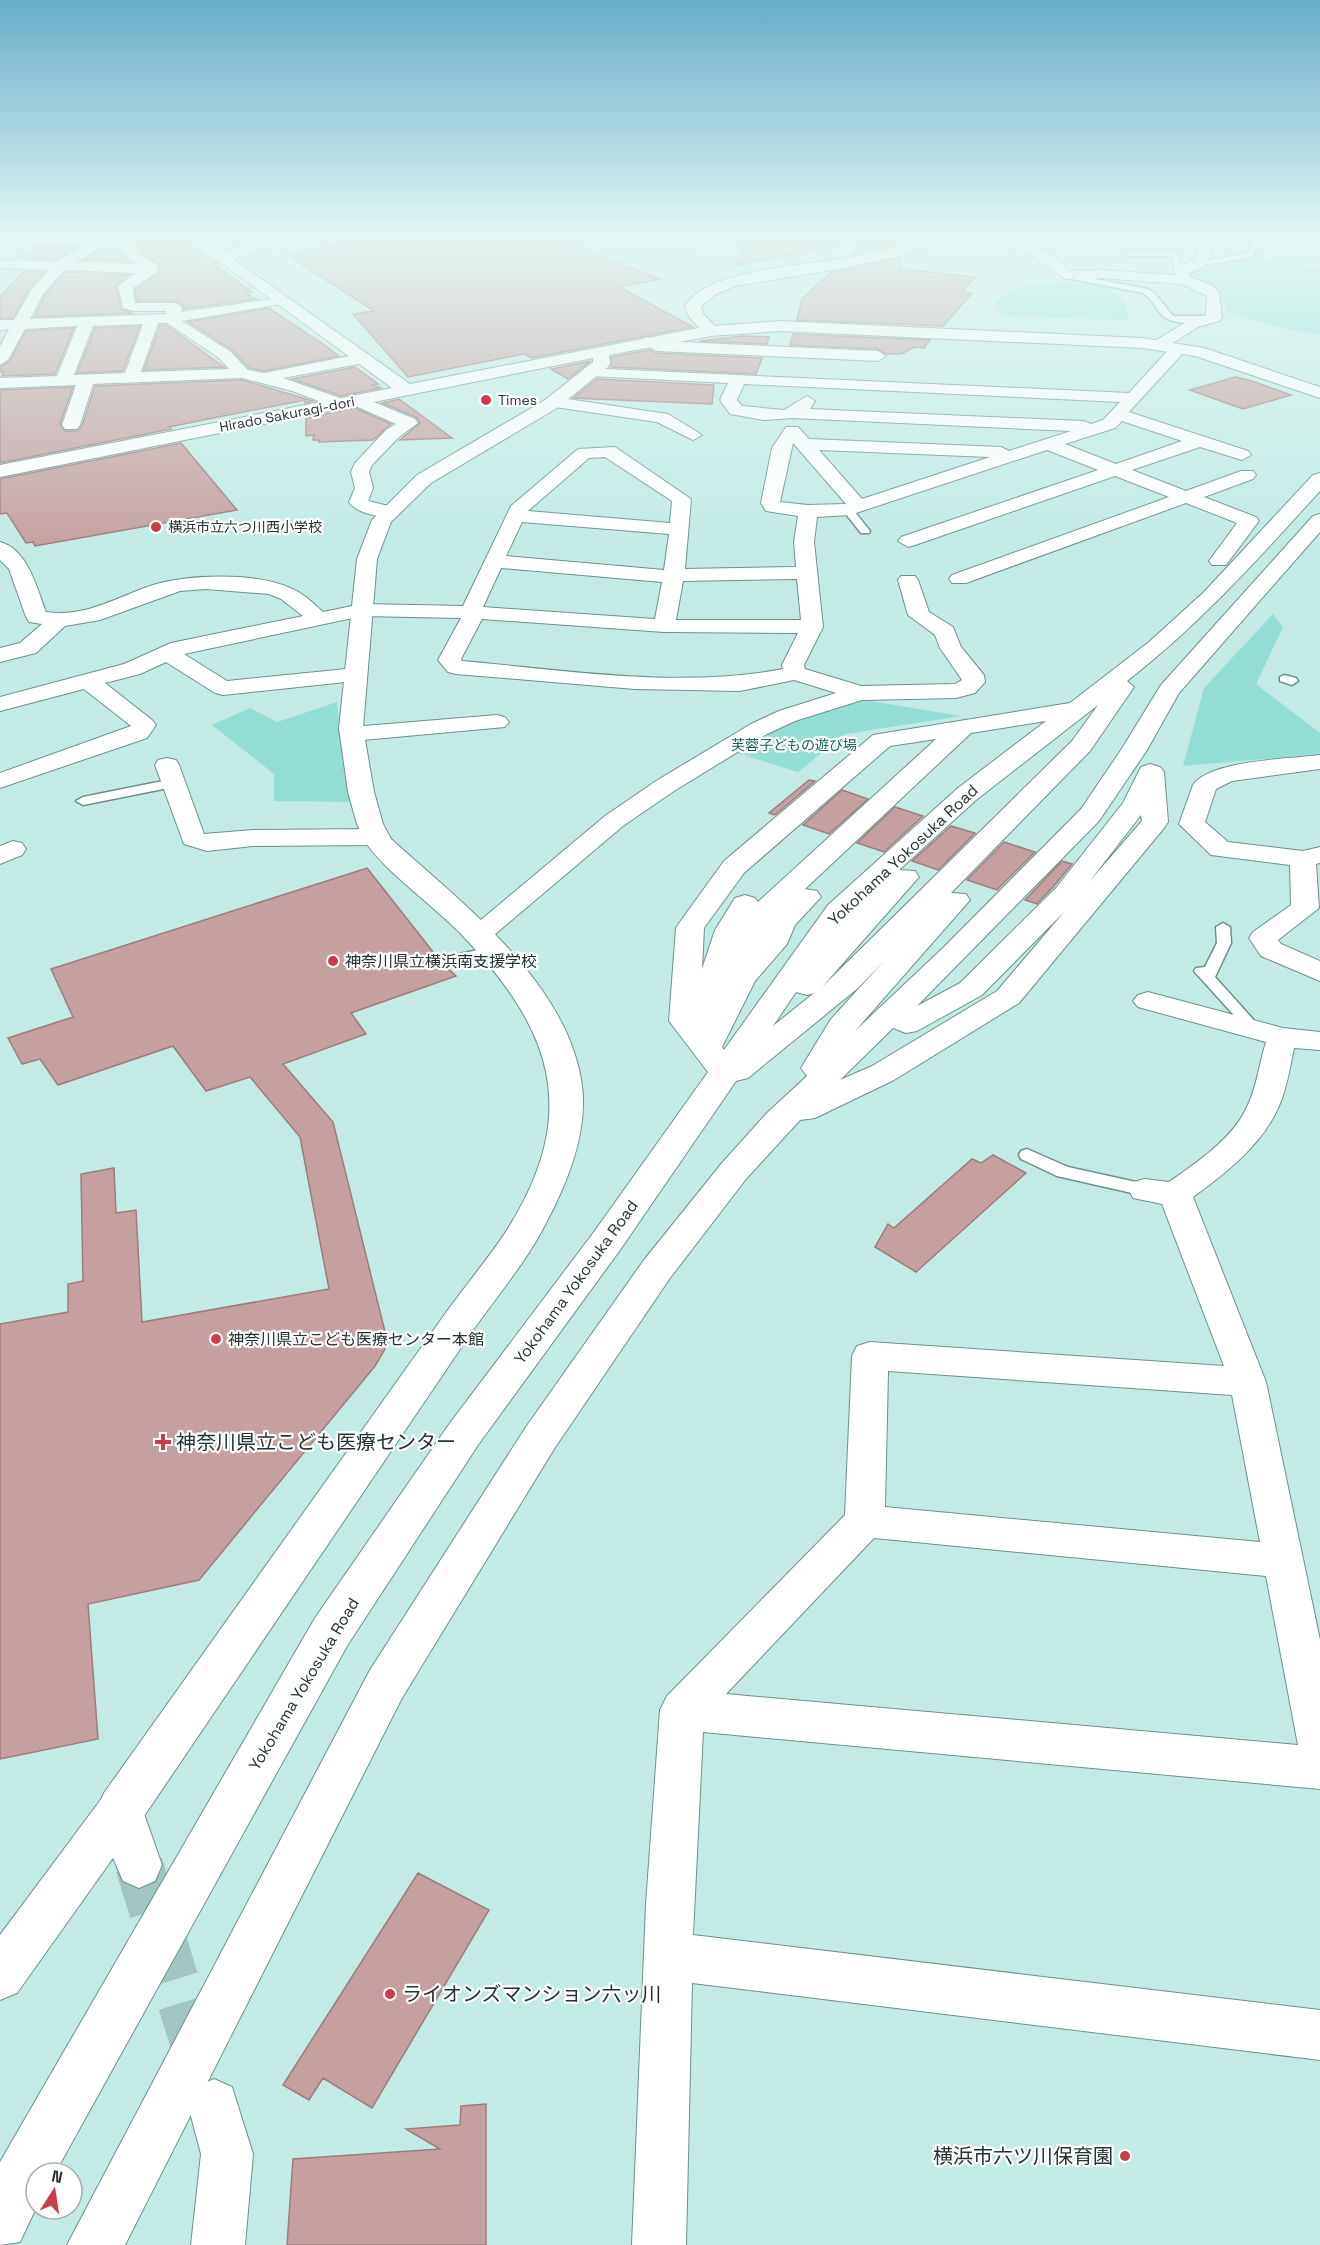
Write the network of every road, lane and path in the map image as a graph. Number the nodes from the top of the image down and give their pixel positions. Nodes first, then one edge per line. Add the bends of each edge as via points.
1 (11, 338) edge
2 (80, 338) edge
3 (145, 338) edge
4 (198, 338) edge
5 (335, 338) edge
6 (672, 338) edge
7 (1052, 338) edge
8 (1171, 338) edge
9 (647, 342) junction
10 (1159, 345) junction
11 (1178, 349) junction
12 (779, 352) junction
13 (878, 356) dead end
14 (364, 358) junction
15 (0, 360) edge
16 (596, 361) junction
17 (242, 373) junction
18 (131, 378) junction
19 (260, 378) junction
20 (738, 378) junction
21 (86, 380) junction
22 (774, 380) junction
23 (63, 381) junction
24 (0, 383) edge
25 (407, 390) junction
26 (1320, 393) edge
27 (1134, 398) junction
28 (348, 402) junction
29 (554, 402) junction
30 (1119, 414) junction
31 (71, 425) dead end
32 (793, 426) junction
33 (1103, 426) junction
34 (693, 435) dead end
35 (1199, 441) junction
36 (1048, 444) junction
37 (1022, 453) junction
38 (1242, 455) dead end
39 (1115, 470) junction
40 (0, 471) edge
41 (1247, 475) dead end
42 (1320, 479) edge
43 (1186, 497) junction
44 (853, 508) junction
45 (808, 511) junction
46 (390, 512) junction
47 (517, 516) junction
48 (1320, 520) edge
49 (678, 529) junction
50 (865, 531) dead end
51 (908, 542) dead end
52 (0, 548) edge
53 (495, 561) junction
54 (1219, 561) dead end
55 (809, 573) junction
56 (674, 576) junction
57 (959, 579) dead end
58 (908, 580) dead end
59 (362, 610) junction
60 (472, 612) junction
61 (319, 619) junction
62 (57, 622) junction
63 (664, 626) junction
64 (812, 627) junction
65 (167, 653) junction
66 (0, 655) edge
67 (1141, 661) junction
68 (795, 673) junction
69 (356, 675) junction
70 (1180, 680) junction
71 (88, 681) junction
72 (860, 693) junction
73 (0, 704) edge
74 (1108, 707) junction
75 (1057, 716) junction
76 (1002, 721) junction
77 (497, 722) dead end
78 (963, 727) junction
79 (934, 732) junction
80 (352, 734) junction
81 (1320, 762) edge
82 (1063, 764) junction
83 (1150, 772) junction
84 (170, 774) joint
85 (0, 781) edge
86 (83, 801) dead end
87 (377, 837) junction
88 (1312, 857) edge
89 (1222, 927) dead end
90 (484, 943) junction
91 (441, 962) dead end
92 (1320, 972) edge
93 (741, 978) junction
94 (806, 987) junction
95 (1148, 1001) dead end
96 (906, 1024) junction
97 (1269, 1033) junction
98 (750, 1034) junction
99 (1320, 1041) edge
100 (712, 1060) junction
101 (820, 1074) junction
102 (779, 1120) junction
103 (1027, 1155) dead end
104 (1160, 1192) junction
105 (1248, 1383) junction
106 (865, 1521) junction
107 (1284, 1561) junction
108 (682, 1710) junction
109 (1320, 1746) edge
110 (1320, 1768) edge
111 (120, 1809) junction
112 (139, 1865) tunnel mouth
113 (668, 1956) junction
114 (0, 1976) edge
115 (1320, 2036) edge
116 (214, 2104) dead end
117 (0, 2222) edge
118 (95, 2245) edge
119 (218, 2245) edge
120 (658, 2245) edge

1 - 15 street
2 - 23 street
3 - 18 street
4 - 17 street via 225,355
5 - 14 main road
6 - 9 main road, Hirado Sakuragi-dori
7 - 10 main road, Hirado Sakuragi-dori
8 - 10 street
9 - 12 street via 657,346
9 - 16 main road, Hirado Sakuragi-dori
10 - 11 main road, Hirado Sakuragi-dori
11 - 26 main road, Hirado Sakuragi-dori via 1245,366
11 - 27 street
12 - 13 street
12 - 22 street
14 - 19 street
14 - 25 main road
16 - 20 street
16 - 25 main road, Hirado Sakuragi-dori
16 - 29 main road
17 - 18 street
17 - 19 street
18 - 21 street
19 - 28 street
20 - 22 street
20 - 32 street via 729,395 732,406
21 - 23 street
21 - 31 street
22 - 27 street
22 - 32 street via 807,397
23 - 24 street
25 - 28 main road, Hirado Sakuragi-dori
27 - 30 street
28 - 40 main road, Hirado Sakuragi-dori
28 - 46 street via 409,423 393,433 360,472 364,488 358,502
29 - 34 street via 662,418
29 - 46 main road via 486,448 424,479
30 - 33 street
30 - 35 street
32 - 33 street
32 - 37 street
32 - 44 street
32 - 45 street via 782,448 770,503 772,507
33 - 36 street
35 - 38 street
35 - 39 street
36 - 37 street
36 - 39 street
37 - 44 street
39 - 43 street
39 - 51 street
41 - 43 street
42 - 67 main road, Yokohama Yokosuka Road via 1212,597
43 - 54 street via 1249,521
43 - 57 street
44 - 45 street
44 - 50 lane
45 - 55 street via 804,542
46 - 59 main road via 382,520 367,559
47 - 49 street
47 - 49 street via 518,510 561,468 584,453 609,451 682,499
47 - 53 street
48 - 70 main road
49 - 56 street
52 - 62 street via 18,567 37,617
53 - 56 street
53 - 60 street
55 - 56 street
55 - 64 street
56 - 63 street
58 - 72 street via 919,615 945,632 951,648 974,675 974,682 956,691
59 - 60 street
59 - 61 street
59 - 69 main road
60 - 63 street
60 - 68 street via 449,660 456,667 634,682 740,684
61 - 62 street via 291,594 276,587 194,582 78,621
61 - 65 street
62 - 66 street via 28,648
63 - 64 street
64 - 68 street via 793,665
65 - 69 street via 223,688
65 - 71 street via 132,669
67 - 74 main road
67 - 75 main road, Yokohama Yokosuka Road
68 - 72 street
69 - 80 main road
70 - 83 main road via 1172,726
70 - 96 main road via 1124,792 1046,887
70 - 101 main road via 1140,713 1081,793
71 - 73 street
71 - 85 street via 144,724 139,733
72 - 90 street via 759,729 665,786 614,821
74 - 82 main road
74 - 94 main road via 1079,728
75 - 76 main road
75 - 94 main road via 856,928
75 - 98 main road, Yokohama Yokosuka Road via 838,911
75 - 100 main road via 895,831 858,867 797,937
76 - 78 main road
76 - 93 main road via 880,825 798,905 781,922 777,938
77 - 80 street
78 - 79 main road
78 - 93 main road via 754,921
79 - 100 main road via 742,907 729,930
79 - 100 main road via 882,740 734,867 690,928 684,1021
80 - 87 main road via 361,792
81 - 88 street via 1226,774 1205,785 1192,824 1220,849
82 - 100 main road via 847,982
82 - 101 main road via 1062,789 842,1026
83 - 96 main road via 1135,805 1066,894 971,989
83 - 102 main road via 1155,822 1008,997 883,1073
84 - 86 lane
84 - 87 street via 193,839 207,843 253,838
87 - 90 main road
88 - 92 street via 1305,908 1263,938 1271,950
89 - 97 lane via 1224,944 1218,961 1204,974
90 - 91 lane
90 - 111 main road via 545,1017 559,1053 566,1087 563,1126 549,1182 506,1262
93 - 100 main road
94 - 98 main road
95 - 97 street
96 - 101 main road
97 - 99 street
97 - 104 street via 1268,1092 1257,1119 1207,1172
98 - 100 main road, Yokohama Yokosuka Road
100 - 117 main road, Yokohama Yokosuka Road via 607,1241 464,1434 331,1632
101 - 102 main road
102 - 118 main road via 657,1269 540,1438 386,1684
103 - 104 lane via 1063,1172
104 - 105 street
105 - 106 street via 870,1356
105 - 107 street
106 - 107 street
106 - 108 street
107 - 109 street
108 - 110 street
108 - 113 street
111 - 112 street
111 - 114 street
113 - 115 street
113 - 120 street
116 - 119 street via 227,2154

